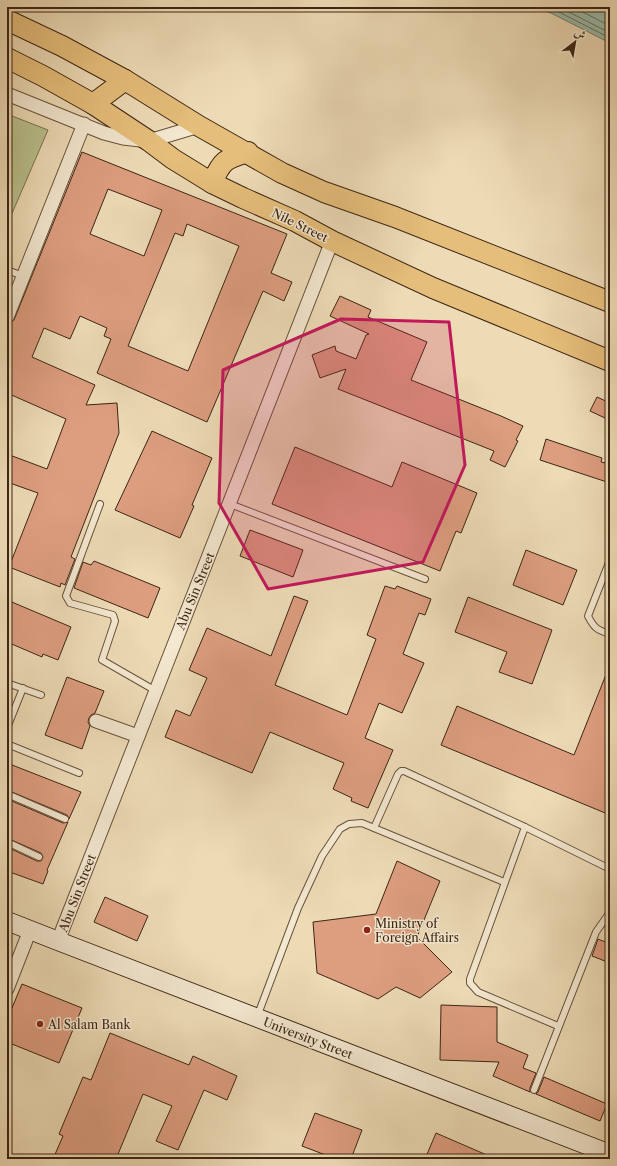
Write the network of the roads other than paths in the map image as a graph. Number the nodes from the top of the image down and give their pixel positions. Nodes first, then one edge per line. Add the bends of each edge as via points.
1 (7, 20) edge
2 (7, 58) edge
3 (125, 80) junction
4 (7, 94) edge
5 (93, 104) junction
6 (84, 124) junction
7 (199, 126) junction
8 (149, 141) junction
9 (248, 152) junction
10 (212, 182) junction
11 (332, 241) junction
12 (7, 270) edge
13 (23, 276) junction
14 (610, 302) edge
15 (7, 317) edge
16 (610, 361) edge
17 (100, 504) dead end
18 (230, 504) junction
19 (610, 560) edge
20 (425, 579) dead end
21 (610, 634) edge
22 (7, 683) edge
23 (22, 688) junction
24 (156, 691) junction
25 (41, 695) dead end
26 (96, 721) dead end
27 (7, 728) edge
28 (138, 736) junction
29 (7, 744) edge
30 (79, 773) dead end
31 (7, 794) edge
32 (65, 819) dead end
33 (525, 827) junction
34 (374, 828) junction
35 (7, 842) edge
36 (39, 857) dead end
37 (610, 869) edge
38 (504, 882) junction
39 (610, 912) edge
40 (7, 920) edge
41 (30, 930) junction
42 (58, 941) junction
43 (7, 989) edge
44 (257, 1018) junction
45 (558, 1026) junction
46 (534, 1090) dead end
47 (610, 1154) edge

1 - 3 main road
2 - 5 main road, Nile Street
3 - 5 main road
3 - 7 main road
4 - 6 street
5 - 8 main road, Nile Street
6 - 8 street via 123,138
6 - 13 street
7 - 8 street
7 - 9 main road
8 - 10 main road, Nile Street
9 - 10 main road via 229,158 218,168
9 - 14 main road via 282,173 324,192 395,217
10 - 11 main road, Nile Street
11 - 16 main road, Nile Street via 433,288
11 - 18 street, Abu Sin Street
12 - 13 lane
13 - 15 street
17 - 24 lane via 66,596 70,603 113,615 115,621 102,660
18 - 20 lane
18 - 24 street, Abu Sin Street
19 - 21 lane via 588,616 593,626
22 - 23 lane
23 - 25 lane
23 - 27 lane
24 - 28 street, Abu Sin Street
26 - 28 street
28 - 42 street, Abu Sin Street
29 - 30 lane
31 - 32 lane
33 - 34 lane via 401,771
33 - 37 lane
33 - 38 lane
34 - 38 lane
34 - 44 lane via 362,823 344,826 322,856 298,908
35 - 36 lane
38 - 45 lane via 470,983 478,992
39 - 45 lane via 596,932
40 - 41 main road, University Street
41 - 42 main road, University Street
41 - 43 street
42 - 44 main road, University Street
44 - 47 main road, University Street
45 - 46 lane

